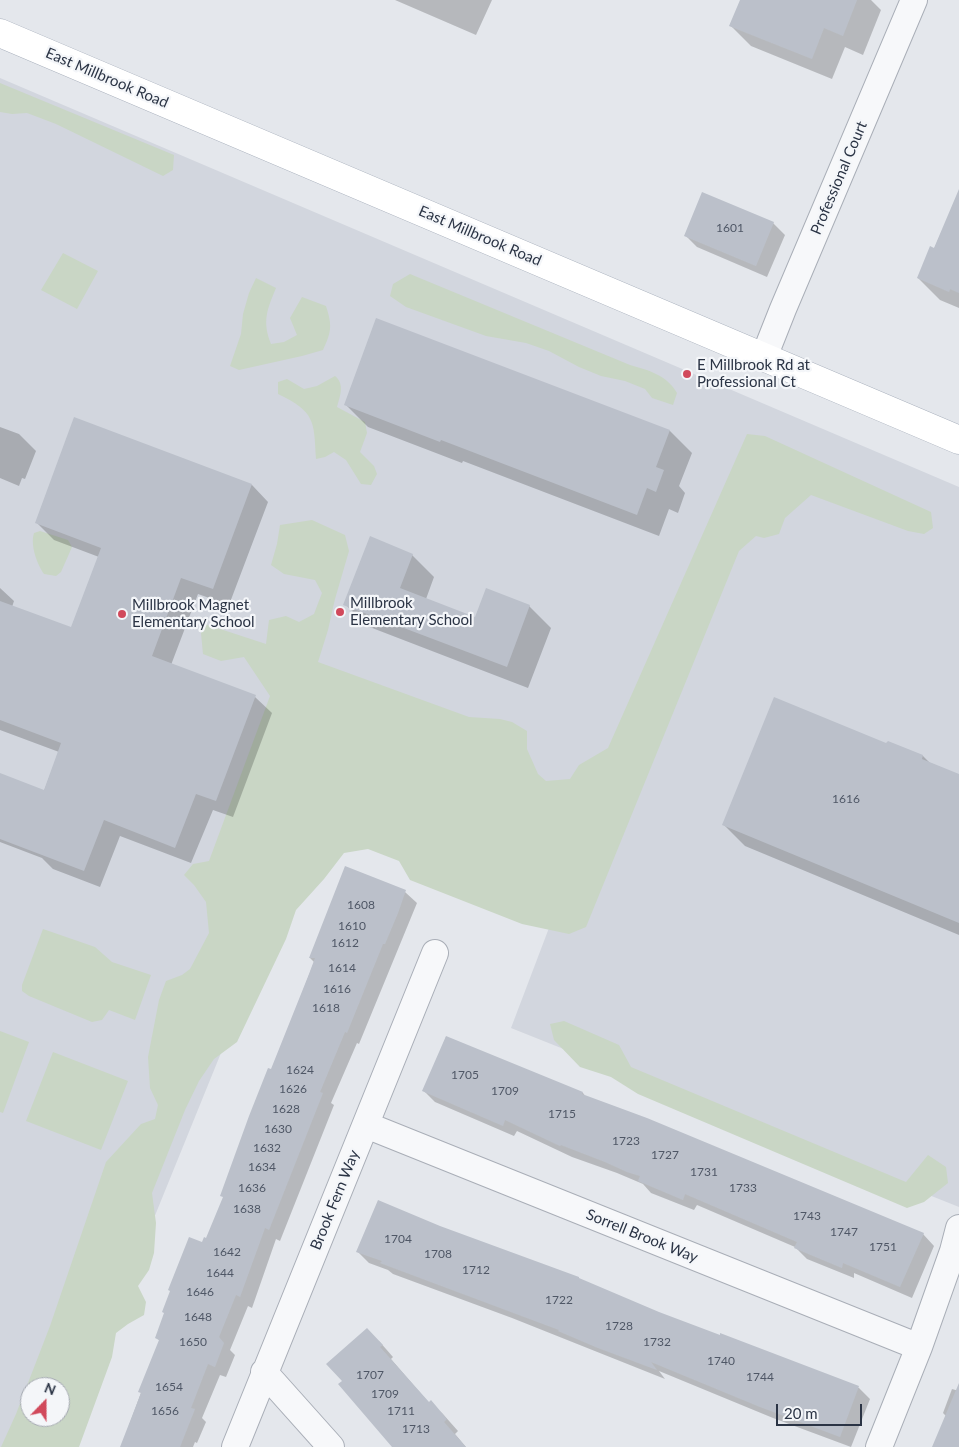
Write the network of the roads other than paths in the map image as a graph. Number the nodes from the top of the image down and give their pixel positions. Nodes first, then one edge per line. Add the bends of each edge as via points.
1 (914, 0) edge
2 (0, 33) edge
3 (764, 357) junction
4 (959, 440) edge
5 (435, 953) dead end
6 (366, 1125) junction
7 (959, 1228) edge
8 (918, 1347) junction
9 (264, 1372) junction
10 (235, 1447) edge
11 (331, 1447) edge
12 (879, 1447) edge

1 - 3 street, Professional Court
2 - 3 main road, East Millbrook Road
3 - 4 main road, East Millbrook Road
5 - 6 street, Brook Fern Way
6 - 8 street, Sorrell Brook Way
6 - 9 street, Brook Fern Way
7 - 8 street
8 - 12 street
9 - 10 street, Brook Fern Way
9 - 11 street

